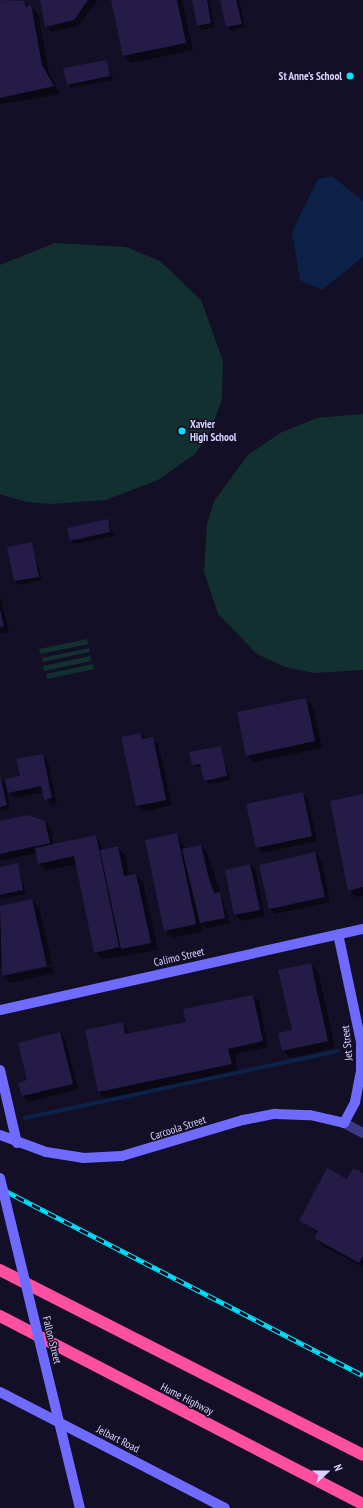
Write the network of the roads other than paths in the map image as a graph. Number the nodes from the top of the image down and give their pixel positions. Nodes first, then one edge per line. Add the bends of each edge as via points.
1 (363, 929) edge
2 (338, 934) junction
3 (0, 1010) edge
4 (0, 1070) edge
5 (344, 1123) junction
6 (363, 1133) edge
7 (0, 1135) edge
8 (17, 1143) junction
9 (0, 1178) edge
10 (0, 1270) edge
11 (0, 1316) edge
12 (0, 1392) edge
13 (363, 1455) edge
14 (363, 1504) edge
15 (80, 1508) edge
16 (225, 1508) edge

1 - 2 street, Calimo Street
2 - 3 street, Calimo Street
2 - 5 street, Jet Street via 361,1042 361,1072 355,1102
4 - 8 street
5 - 6 street, Carcoola Street
5 - 8 street, Carcoola Street via 310,1115 275,1114 243,1120 122,1156 83,1158 46,1152
7 - 8 street, Carcoola Street
9 - 15 street, Fallon Street, bridge
10 - 13 highway
11 - 14 highway, Hume Highway
12 - 16 street, Jelbart Road

